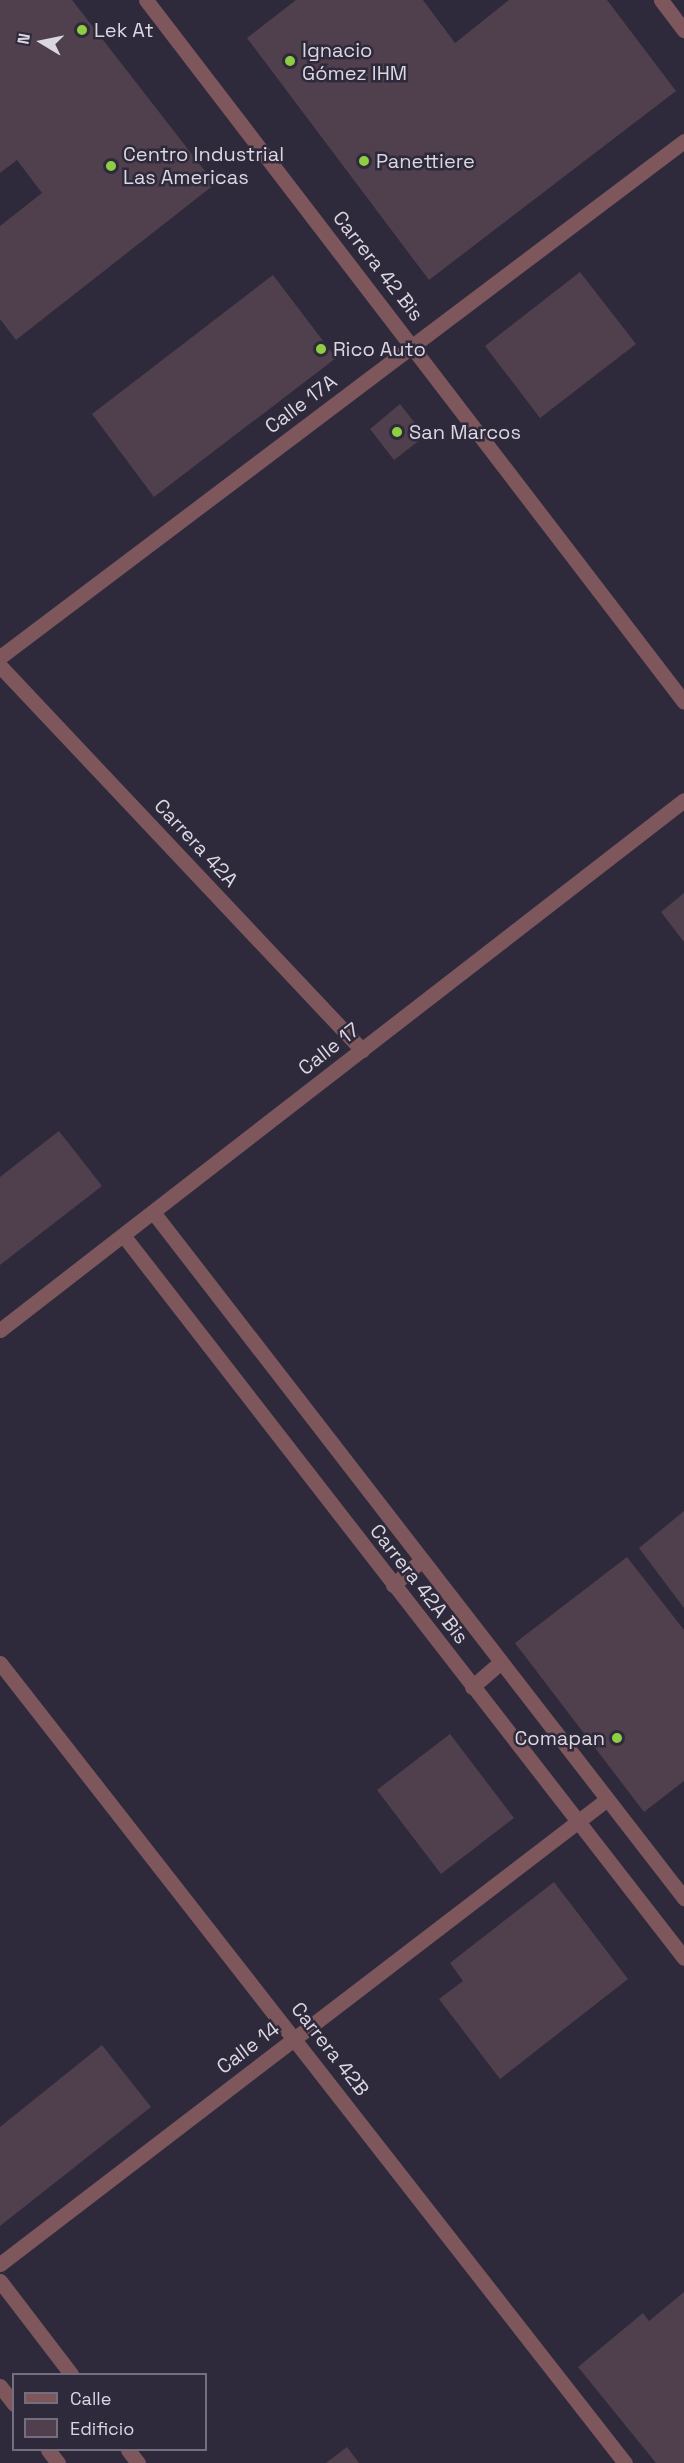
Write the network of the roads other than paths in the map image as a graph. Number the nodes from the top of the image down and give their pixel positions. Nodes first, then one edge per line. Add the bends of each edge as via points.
1 (146, 0) edge
2 (661, 0) edge
3 (684, 30) edge
4 (684, 141) edge
5 (413, 345) junction
6 (0, 657) edge
7 (0, 666) edge
8 (684, 702) edge
9 (684, 800) edge
10 (362, 1050) junction
11 (153, 1212) junction
12 (123, 1235) junction
13 (0, 1330) edge
14 (421, 1561) junction
15 (393, 1585) junction
16 (0, 1663) edge
17 (500, 1663) junction
18 (472, 1687) junction
19 (606, 1800) junction
20 (577, 1823) junction
21 (684, 1898) edge
22 (684, 1958) edge
23 (295, 2039) junction
24 (0, 2264) edge
25 (0, 2281) edge
26 (70, 2373) edge
27 (0, 2386) edge
28 (12, 2401) edge
29 (49, 2451) edge
30 (129, 2451) edge
31 (58, 2463) edge
32 (138, 2463) edge
33 (625, 2463) edge

1 - 5 street, Carrera 42 Bis
2 - 3 street
4 - 5 street, Calle 17A
5 - 6 street, Calle 17A
5 - 8 street, Carrera 42 Bis
7 - 10 street, Carrera 42A
9 - 10 street, Calle 17
10 - 11 street, Calle 17
11 - 12 street, Calle 17
11 - 14 street, Carrera 42A Bis
12 - 13 street, Calle 17
12 - 15 street, Carrera 42A Bis
14 - 15 street
14 - 17 street, Carrera 42A Bis
15 - 18 street, Carrera 42A Bis
16 - 23 street, Carrera 42B
17 - 18 street
17 - 19 street, Carrera 42A Bis
18 - 20 street, Carrera 42A Bis
19 - 20 street, Calle 14
19 - 21 street, Carrera 42A Bis
20 - 22 street, Carrera 42A Bis
20 - 23 street, Calle 14
23 - 24 street, Calle 14
23 - 33 street, Carrera 42B
25 - 26 street
27 - 28 street
29 - 31 street
30 - 32 street

